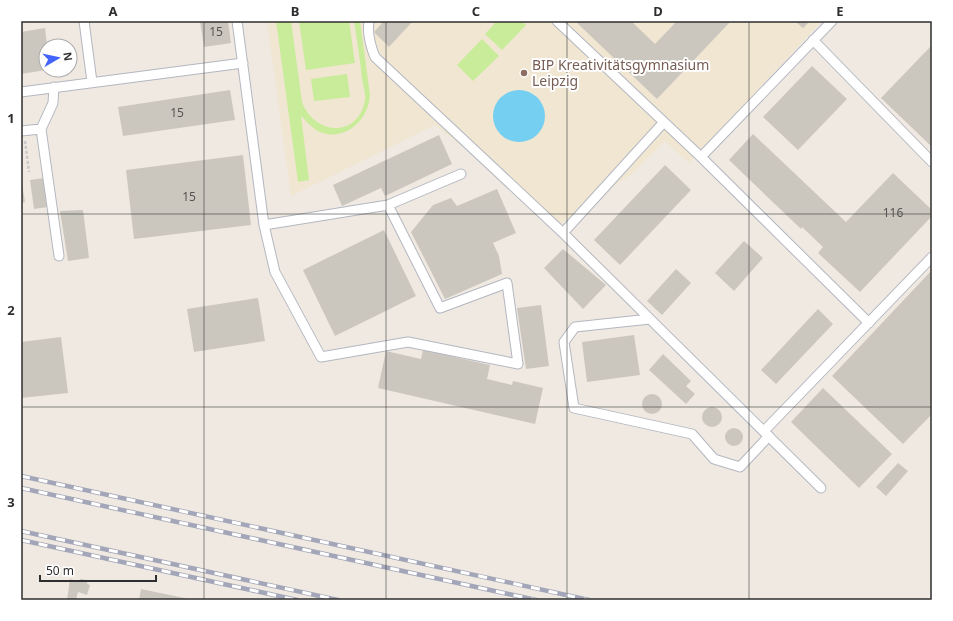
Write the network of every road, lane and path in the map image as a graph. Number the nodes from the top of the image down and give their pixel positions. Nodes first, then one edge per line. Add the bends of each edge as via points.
1 (84, 21) edge
2 (237, 21) edge
3 (369, 21) edge
4 (557, 21) edge
5 (832, 21) edge
6 (813, 40) junction
7 (243, 63) junction
8 (92, 82) junction
9 (54, 88) junction
10 (21, 92) edge
11 (664, 122) junction
12 (41, 129) junction
13 (22, 131) edge
14 (701, 157) junction
15 (932, 162) edge
16 (29, 172) dead end
17 (461, 174) dead end
18 (388, 205) junction
19 (264, 224) junction
20 (563, 233) junction
21 (59, 256) dead end
22 (932, 257) edge
23 (650, 319) junction
24 (869, 323) junction
25 (766, 433) junction
26 (821, 488) dead end

1 - 8 lane
2 - 7 lane
3 - 20 lane via 370,44 375,57
4 - 11 lane
5 - 6 lane
6 - 14 lane
6 - 15 lane
7 - 8 lane
7 - 19 lane
8 - 9 lane
9 - 10 lane
9 - 12 lane via 53,103
11 - 14 lane
11 - 20 lane
12 - 13 lane
12 - 21 lane
13 - 16 path
14 - 24 lane
17 - 18 lane
18 - 19 lane
18 - 19 lane via 440,308 507,283 518,364 408,342 321,357 275,272
20 - 23 lane
22 - 24 lane
23 - 25 lane
23 - 25 lane via 575,327 564,342 574,408 692,434 714,459 740,467
24 - 25 lane
25 - 26 lane

